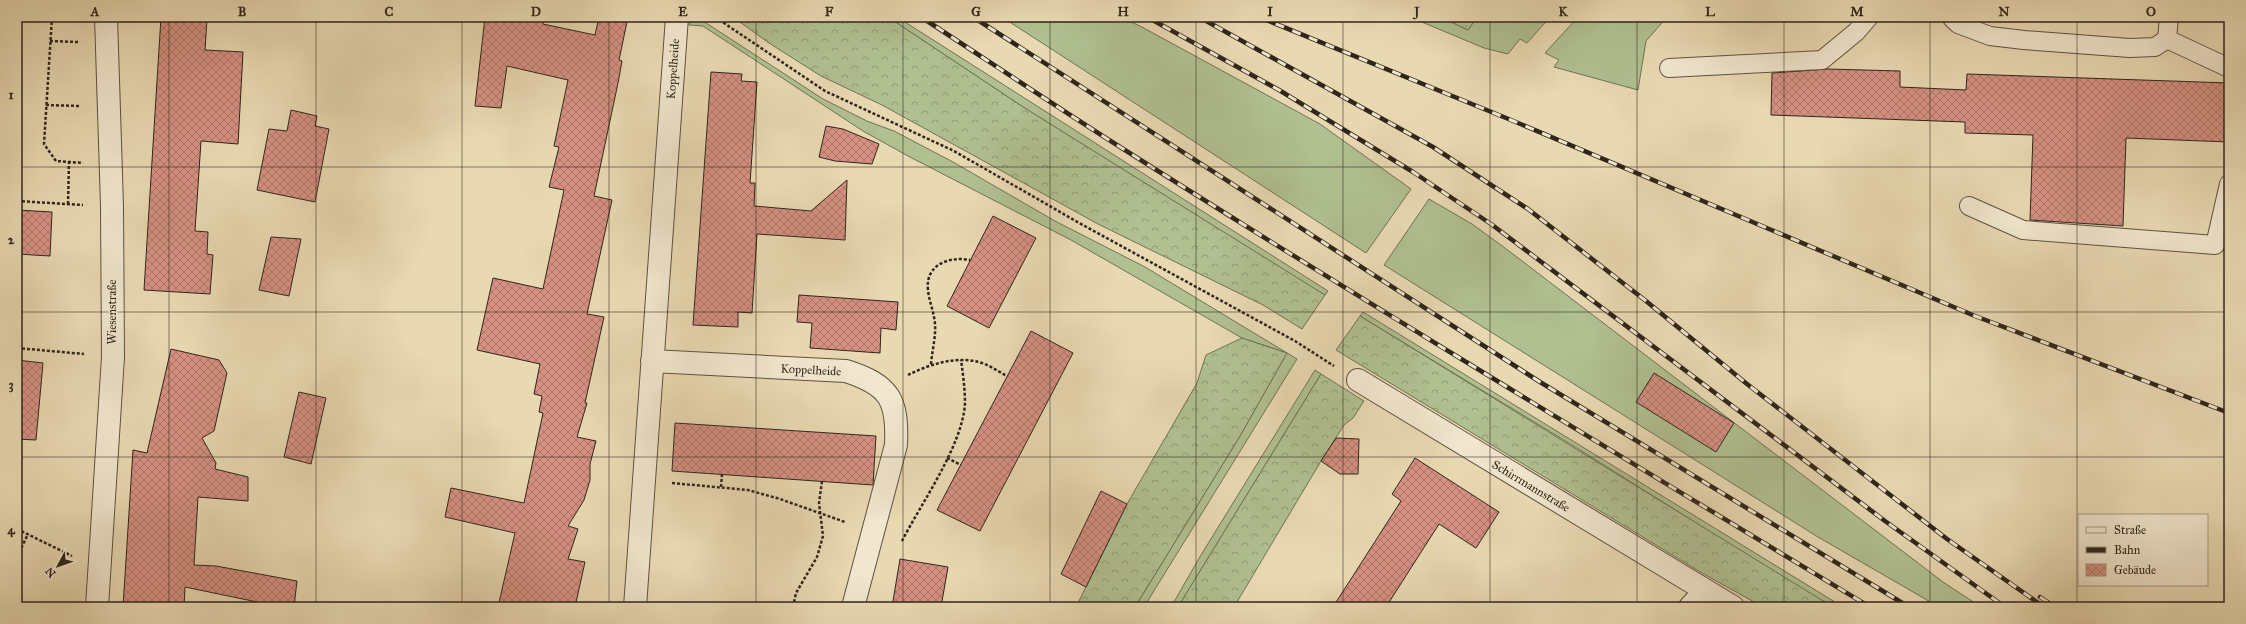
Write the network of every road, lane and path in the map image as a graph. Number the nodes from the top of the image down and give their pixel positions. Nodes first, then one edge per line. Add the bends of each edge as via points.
1 (52, 17) edge
2 (106, 17) edge
3 (677, 17) edge
4 (715, 17) edge
5 (1869, 17) edge
6 (1951, 17) edge
7 (2169, 17) edge
8 (2167, 39) junction
9 (50, 41) junction
10 (74, 42) dead end
11 (1669, 68) dead end
12 (2229, 68) edge
13 (46, 104) junction
14 (77, 106) dead end
15 (69, 162) junction
16 (110, 165) junction
17 (2229, 184) edge
18 (17, 201) edge
19 (68, 204) junction
20 (112, 206) junction
21 (1969, 206) dead end
22 (970, 260) dead end
23 (17, 348) edge
24 (113, 357) junction
25 (961, 360) junction
26 (652, 361) junction
27 (1329, 362) dead end
28 (932, 364) junction
29 (1007, 376) dead end
30 (1358, 380) dead end
31 (884, 389) junction
32 (947, 458) junction
33 (960, 465) dead end
34 (722, 474) dead end
35 (644, 481) junction
36 (822, 481) dead end
37 (721, 487) junction
38 (820, 513) junction
39 (873, 528) junction
40 (17, 529) edge
41 (908, 530) dead end
42 (28, 534) junction
43 (17, 557) edge
44 (100, 569) junction
45 (1705, 591) junction
46 (97, 607) edge
47 (635, 607) edge
48 (793, 607) edge
49 (853, 607) edge
50 (1690, 607) edge
51 (1733, 607) edge

1 - 9 path
2 - 16 street, Wiesenstraße
3 - 26 street, Koppelheide
4 - 27 path via 825,90 954,152
5 - 11 lane via 1856,32 1822,60
6 - 8 lane via 1958,24 1990,36 2017,39 2130,48 2155,47
7 - 8 lane
8 - 12 lane
9 - 10 path
9 - 13 path
13 - 14 path
13 - 15 path via 44,144 56,161
15 - 16 path
15 - 19 path
16 - 20 street, Wiesenstraße
17 - 21 lane via 2215,245 2023,230
18 - 19 path
19 - 20 path
20 - 24 street, Wiesenstraße
22 - 28 path via 958,257 946,259 930,275 928,289 935,326
23 - 24 path
24 - 44 street, Wiesenstraße
25 - 28 path
25 - 29 path via 982,363
25 - 32 path via 964,404 960,429
26 - 31 street, Koppelheide via 846,371 866,378
26 - 35 street, Koppelheide
28 - 31 path via 908,374
30 - 45 street, Schirrmannstraße
31 - 39 street via 893,404 897,425 896,445
32 - 33 path
32 - 41 path
34 - 37 path
35 - 37 path
35 - 47 street, Koppelheide
36 - 38 path
37 - 38 path via 748,490
38 - 39 path via 835,520
38 - 48 path via 823,536 817,557 796,594
39 - 49 street
40 - 42 path
42 - 43 path
42 - 44 path
44 - 46 street, Wiesenstraße
45 - 50 street
45 - 51 street, Schirrmannstraße

